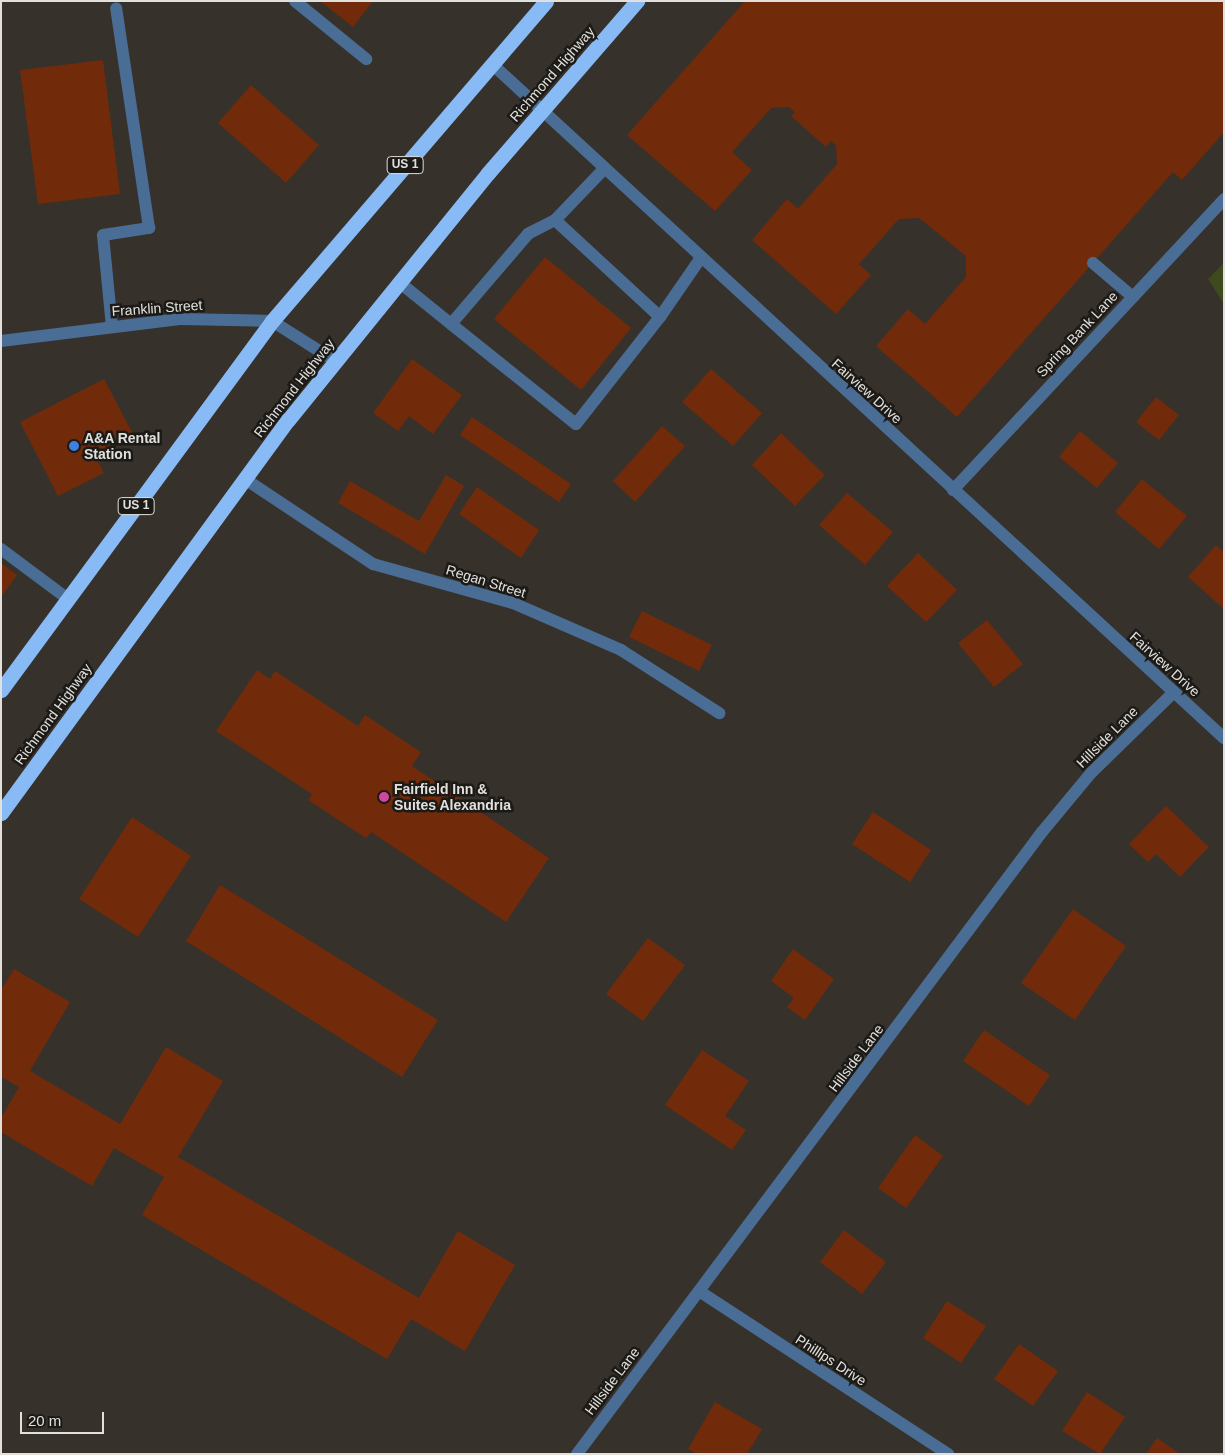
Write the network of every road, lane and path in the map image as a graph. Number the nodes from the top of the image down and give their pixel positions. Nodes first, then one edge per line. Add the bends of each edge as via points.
1 (295, 1) edge
2 (546, 1) edge
3 (637, 1) edge
4 (116, 8) dead end
5 (366, 59) dead end
6 (492, 64) junction
7 (540, 113) junction
8 (603, 170) junction
9 (1224, 199) edge
10 (555, 220) junction
11 (700, 259) junction
12 (1092, 263) dead end
13 (399, 282) junction
14 (1133, 297) junction
15 (660, 318) junction
16 (272, 321) junction
17 (451, 324) junction
18 (112, 327) junction
19 (1, 341) edge
20 (335, 361) junction
21 (245, 479) junction
22 (953, 490) junction
23 (1, 549) edge
24 (68, 600) junction
25 (1, 690) edge
26 (1174, 692) junction
27 (719, 713) dead end
28 (1224, 738) edge
29 (1, 814) edge
30 (699, 1291) junction
31 (577, 1454) edge
32 (948, 1454) edge

1 - 5 street
2 - 6 highway, US 1
3 - 7 highway, Richmond Highway
4 - 18 street via 149,228 103,235
6 - 7 street, Fairview Drive
6 - 16 highway, US 1
7 - 8 street, Fairview Drive
7 - 13 highway, Richmond Highway
8 - 10 street
8 - 11 street, Fairview Drive
9 - 14 street, Spring Bank Lane
10 - 15 street
10 - 17 street via 528,234
11 - 15 street
11 - 22 street, Fairview Drive
12 - 14 street
13 - 17 street
13 - 20 highway, Richmond Highway
14 - 22 street, Spring Bank Lane
15 - 17 street via 576,424
16 - 18 street, Franklin Street via 180,319
16 - 20 street
16 - 24 highway, US 1
18 - 19 street, Franklin Street
20 - 21 highway, Richmond Highway
21 - 27 street, Regan Street via 373,564 522,607 621,650
21 - 29 highway, Richmond Highway
22 - 26 street, Fairview Drive
23 - 24 street
24 - 25 highway, US 1
26 - 28 street, Fairview Drive
26 - 30 street, Hillside Lane via 1091,773 1042,832
30 - 31 street, Hillside Lane
30 - 32 street, Phillips Drive

